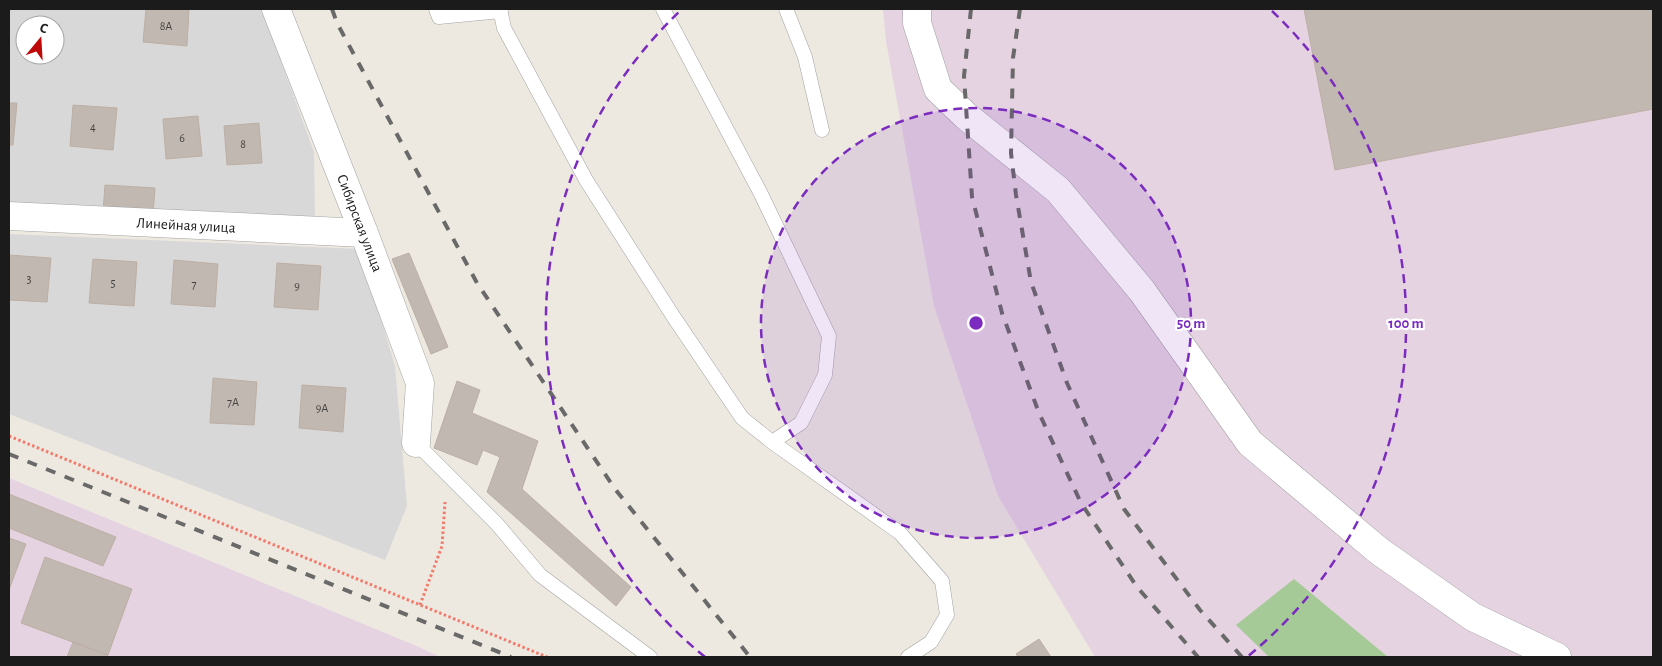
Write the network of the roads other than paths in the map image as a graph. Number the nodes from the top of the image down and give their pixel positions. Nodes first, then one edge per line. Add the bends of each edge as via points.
1 (276, 9) edge
2 (436, 9) edge
3 (663, 9) edge
4 (786, 9) edge
5 (918, 9) edge
6 (500, 10) edge
7 (822, 130) dead end
8 (9, 216) edge
9 (364, 233) junction
10 (772, 442) junction
11 (416, 443) joint
12 (650, 657) edge
13 (908, 657) edge
14 (1557, 657) edge

1 - 9 street, Сибирская улица
2 - 6 lane via 439,17
3 - 10 lane via 761,194 829,336 825,375 801,423
4 - 7 lane via 805,57
5 - 14 street via 917,23 938,89 966,116 1058,190 1142,291 1250,444 1379,551 1473,617
6 - 10 lane via 504,28 591,188 742,418
8 - 9 street, Линейная улица
9 - 11 street, Сибирская улица via 420,383
10 - 13 lane via 900,534 942,581 947,615 931,642
11 - 12 lane via 497,524 540,575

